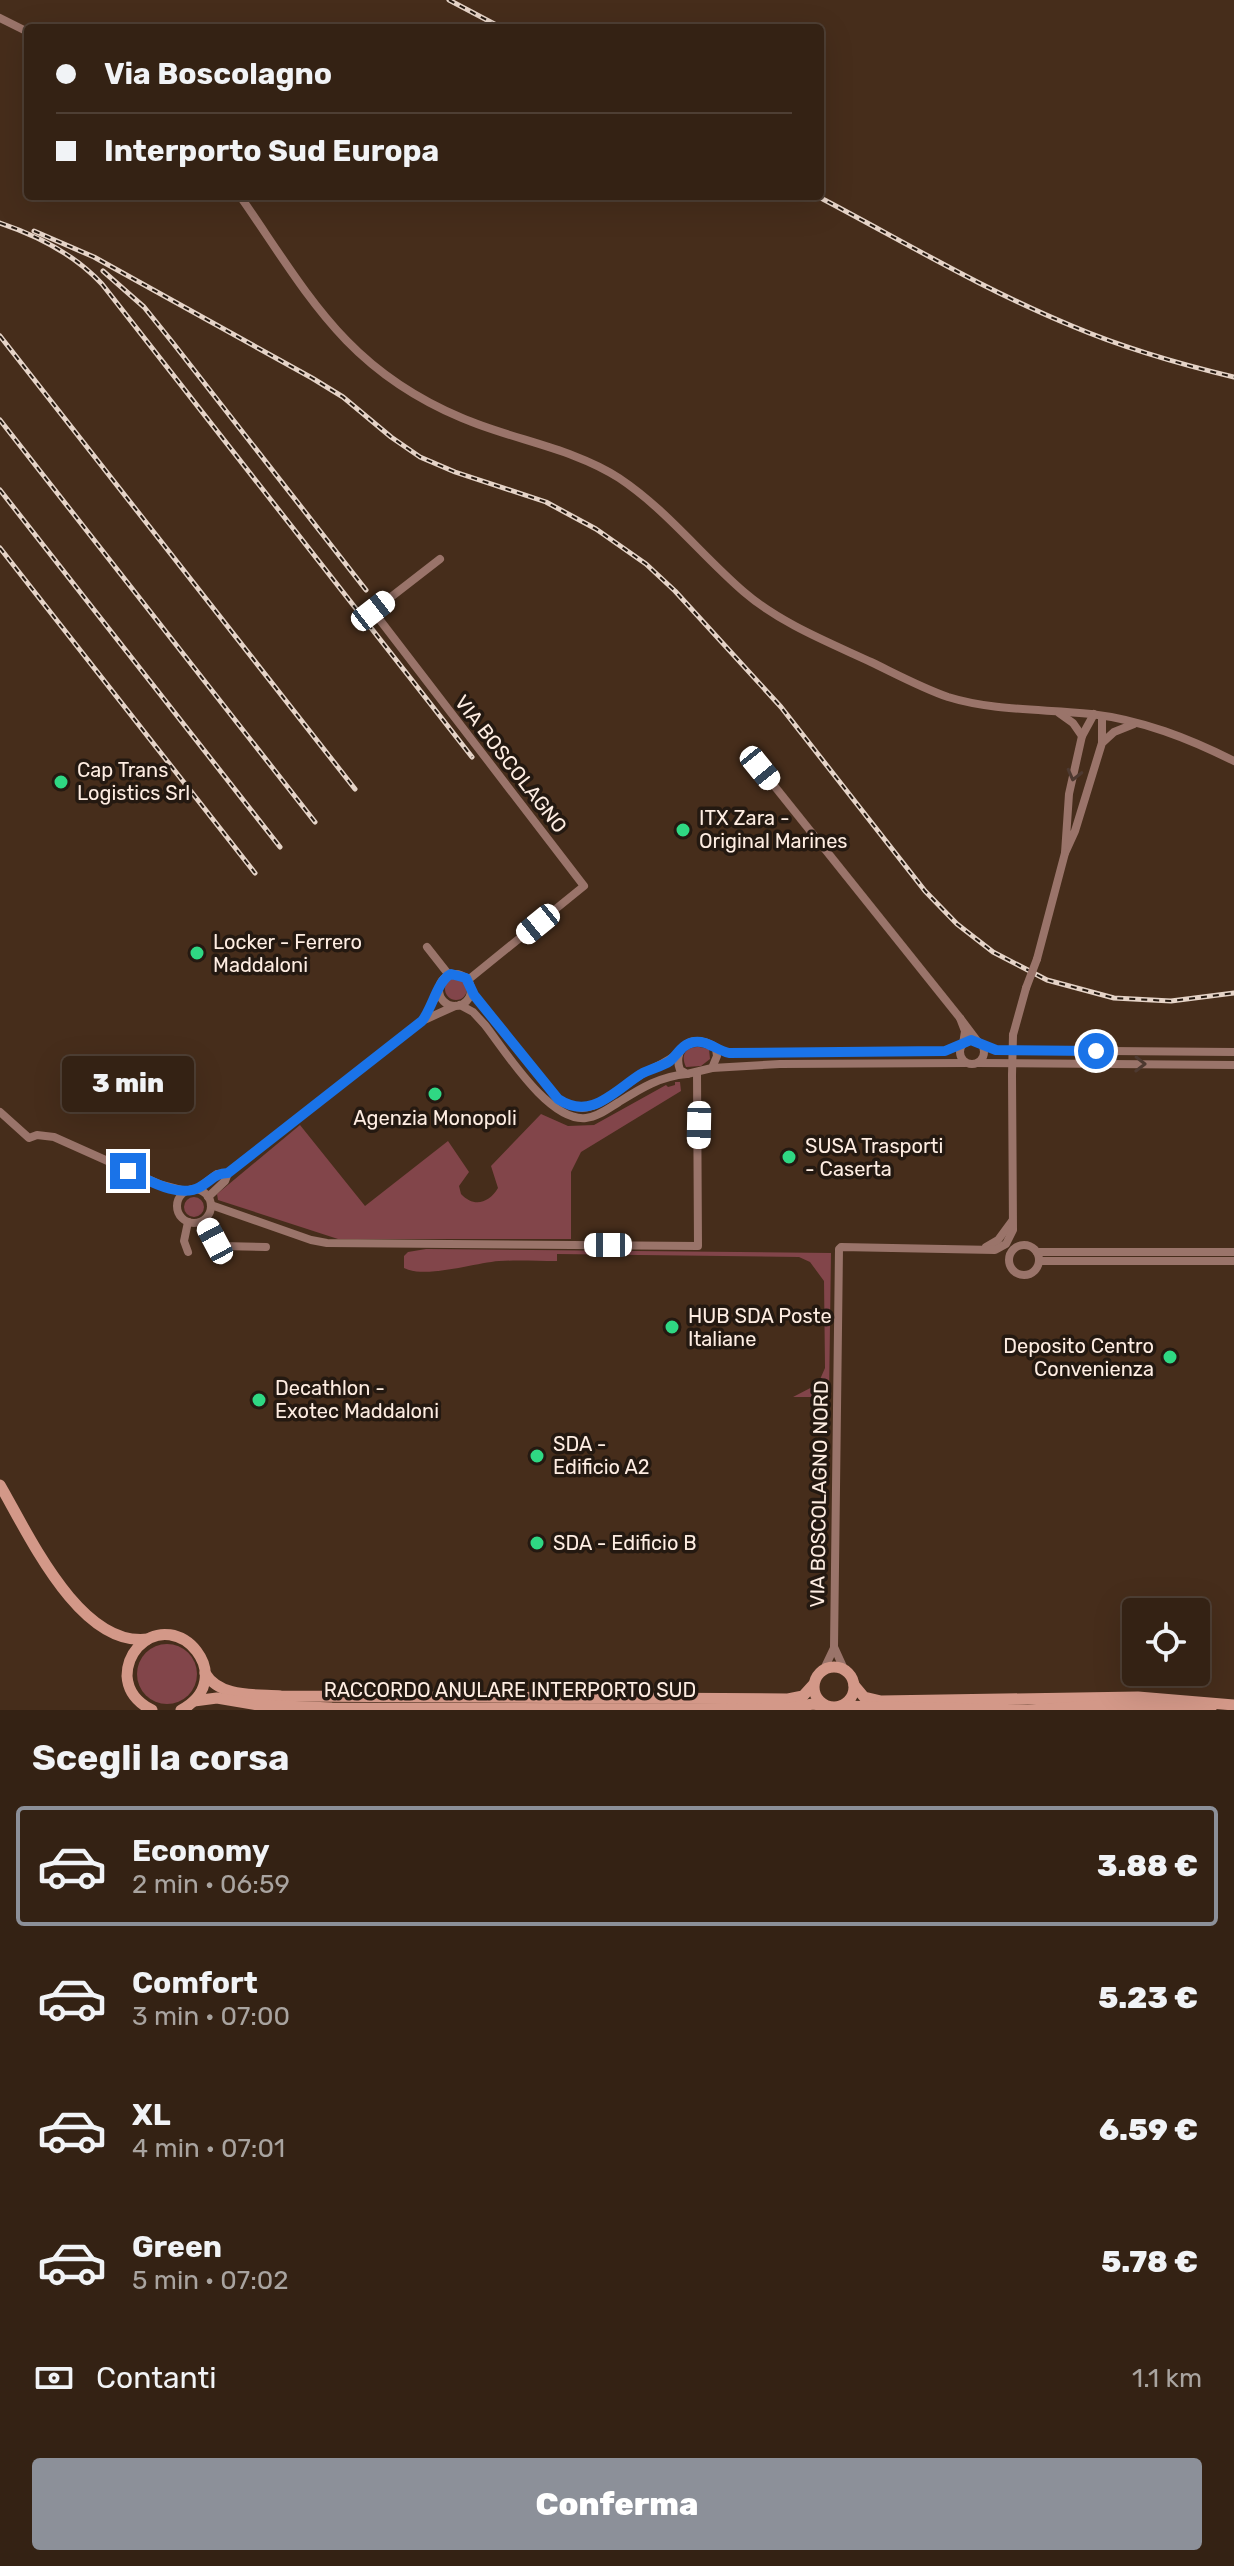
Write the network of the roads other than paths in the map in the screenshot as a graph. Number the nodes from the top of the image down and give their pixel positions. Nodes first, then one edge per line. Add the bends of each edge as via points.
1 (0, 18) edge
2 (24, 30) edge
3 (243, 200) edge
4 (440, 559) dead end
5 (1055, 710) junction
6 (1098, 715) junction
7 (1147, 724) junction
8 (1082, 736) junction
9 (1102, 743) junction
10 (1234, 761) edge
11 (760, 768) dead end
12 (1068, 808) junction
13 (1081, 811) junction
14 (1065, 853) junction
15 (427, 947) dead end
16 (449, 975) junction
17 (470, 984) junction
18 (439, 989) junction
19 (458, 1005) junction
20 (960, 1018) junction
21 (422, 1021) junction
22 (980, 1043) junction
23 (963, 1044) junction
24 (716, 1049) junction
25 (679, 1052) junction
26 (1234, 1052) edge
27 (965, 1063) junction
28 (978, 1063) junction
29 (1234, 1065) edge
30 (712, 1068) junction
31 (697, 1073) junction
32 (687, 1074) junction
33 (0, 1112) edge
34 (228, 1173) junction
35 (159, 1184) junction
36 (197, 1189) junction
37 (186, 1191) junction
38 (210, 1201) junction
39 (177, 1204) junction
40 (204, 1220) junction
41 (188, 1222) junction
42 (266, 1247) dead end
43 (188, 1252) dead end
44 (1234, 1252) edge
45 (1234, 1261) edge
46 (0, 1485) edge
47 (114, 1635) junction
48 (148, 1639) junction
49 (834, 1647) junction
50 (129, 1663) junction
51 (824, 1669) junction
52 (844, 1669) junction
53 (205, 1673) junction
54 (813, 1685) junction
55 (854, 1685) junction
56 (194, 1701) junction
57 (1234, 1705) edge
58 (826, 1706) junction
59 (840, 1706) junction
60 (152, 1710) edge
61 (181, 1710) edge
62 (1211, 1710) edge

1 - 2 street
3 - 5 street via 326,320 399,386 461,418 619,478 681,528 745,593 804,629 947,696 986,706
4 - 17 street, VIA BOSCOLAGNO via 373,611 584,886
5 - 6 street
5 - 8 street
6 - 7 street
6 - 8 street
6 - 9 street
7 - 9 street via 1123,727
7 - 10 street
8 -> 12 street
9 - 13 street
11 - 20 street
12 - 13 street via 1075,802
12 - 14 street
13 - 14 street
14 - 49 street, VIA BOSCOLAGNO NORD, bridge via 1013,1035 1012,1220 998,1240 984,1248 841,1247
15 - 16 street
16 - 17 street via 462,975
16 - 18 street
17 - 19 street, VIA BOSCOLAGNO via 469,998
17 - 25 street via 558,1099 576,1107 587,1108 610,1096
18 - 19 street via 445,1002
18 - 21 street
19 - 21 street
19 - 32 street via 485,1025 549,1105 570,1117 596,1116 649,1084
20 - 22 street
20 - 23 street
21 - 34 street
22 - 23 street
22 - 26 street via 996,1050
22 - 28 street via 984,1055
23 - 24 street via 945,1051
23 - 27 street via 959,1051
24 - 25 street via 697,1041
24 - 30 street
25 - 32 street via 677,1064
27 - 28 street
27 - 30 street
28 -> 29 street
30 - 31 street
31 - 32 street
31 - 38 street via 698,1246 327,1243
33 - 35 street via 29,1138 54,1137
34 - 36 street via 217,1174
34 - 38 street
35 - 37 street
35 - 39 street
36 - 37 street
36 - 38 street
37 - 39 street
38 - 40 street
39 - 41 street via 179,1215
40 - 41 street
40 - 42 street via 221,1246
41 - 43 street
44 - 45 street via 1038,1257
46 - 47 main road via 60,1584
47 - 48 main road, RACCORDO ANULARE INTERPORTO SUD
47 - 50 main road
48 - 50 main road
48 - 53 main road, RACCORDO ANULARE INTERPORTO SUD via 171,1635 186,1640 202,1658
49 - 51 street, VIA BOSCOLAGNO NORD
49 - 52 street, VIA BOSCOLAGNO NORD
50 - 60 main road via 133,1694
51 - 52 main road
51 - 54 main road
52 - 55 main road
53 - 54 main road, RACCORDO ANULARE INTERPORTO SUD via 222,1690 281,1696 788,1699 803,1696
53 - 56 main road
54 - 58 main road
55 - 57 main road via 864,1697 881,1701 1138,1697
55 - 59 main road via 851,1698
56 - 58 main road, RACCORDO ANULARE INTERPORTO SUD via 217,1698 332,1708
56 - 61 main road
58 - 59 main road, RACCORDO ANULARE INTERPORTO SUD
59 - 62 main road, RACCORDO ANULARE INTERPORTO SUD via 1028,1710 1127,1705

